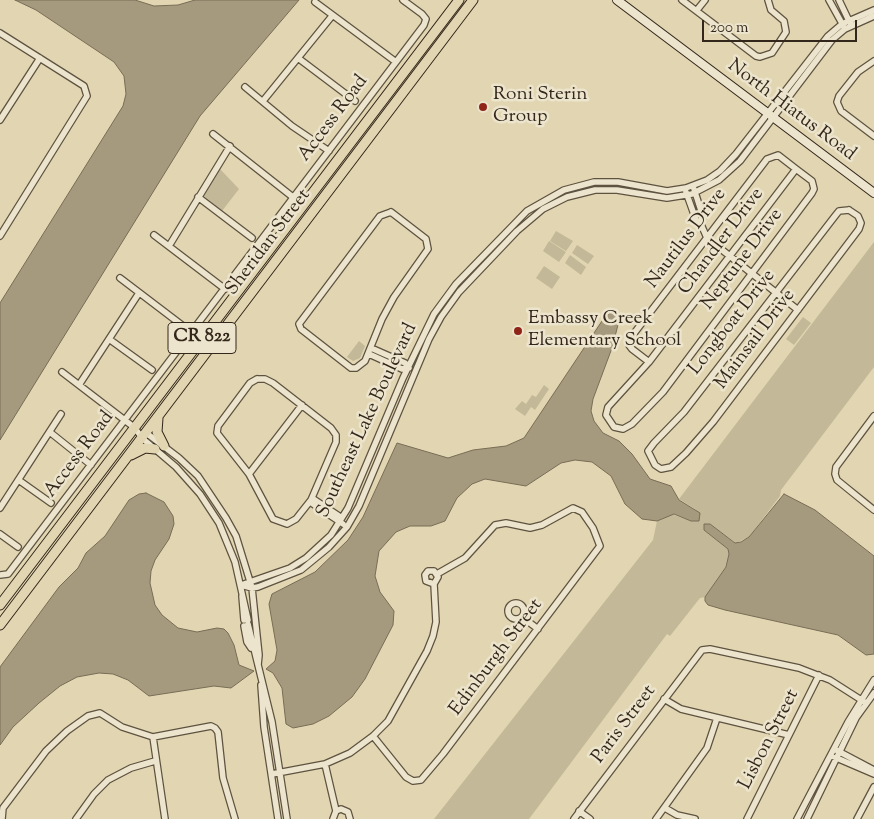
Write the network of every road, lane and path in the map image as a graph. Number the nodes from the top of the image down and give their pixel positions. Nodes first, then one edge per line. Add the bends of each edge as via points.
1 (403, 0) edge
2 (459, 0) edge
3 (474, 0) edge
4 (617, 0) edge
5 (682, 0) edge
6 (705, 0) edge
7 (768, 0) edge
8 (830, 0) edge
9 (839, 0) edge
10 (315, 2) dead end
11 (697, 10) junction
12 (874, 10) edge
13 (332, 16) junction
14 (874, 16) edge
15 (850, 23) junction
16 (843, 26) junction
17 (0, 33) edge
18 (40, 58) junction
19 (298, 58) junction
20 (874, 61) edge
21 (396, 62) junction
22 (404, 70) junction
23 (415, 78) junction
24 (245, 87) dead end
25 (263, 101) junction
26 (355, 101) dead end
27 (770, 115) junction
28 (0, 120) edge
29 (213, 134) dead end
30 (874, 136) edge
31 (230, 146) junction
32 (329, 151) junction
33 (796, 169) junction
34 (694, 189) junction
35 (686, 192) junction
36 (874, 193) edge
37 (198, 196) junction
38 (294, 198) junction
39 (854, 212) joint
40 (700, 222) junction
41 (2, 229) edge
42 (154, 234) dead end
43 (0, 236) edge
44 (252, 238) dead end
45 (707, 238) junction
46 (169, 246) junction
47 (269, 250) junction
48 (278, 257) junction
49 (730, 257) junction
50 (752, 274) junction
51 (120, 278) dead end
52 (225, 289) junction
53 (776, 292) junction
54 (139, 293) junction
55 (798, 310) junction
56 (191, 332) junction
57 (109, 339) junction
58 (371, 348) junction
59 (368, 354) junction
60 (649, 362) junction
61 (408, 368) junction
62 (152, 370) dead end
63 (62, 372) dead end
64 (415, 372) junction
65 (79, 385) junction
66 (302, 405) junction
67 (61, 414) dead end
68 (874, 416) edge
69 (158, 417) junction
70 (125, 421) junction
71 (614, 426) joint
72 (135, 428) junction
73 (51, 433) junction
74 (144, 435) junction
75 (159, 447) junction
76 (127, 458) junction
77 (91, 465) junction
78 (655, 465) joint
79 (249, 474) junction
80 (20, 481) junction
81 (311, 500) junction
82 (51, 503) dead end
83 (0, 508) edge
84 (58, 509) junction
85 (874, 510) edge
86 (68, 516) junction
87 (341, 522) junction
88 (346, 527) junction
89 (0, 534) edge
90 (18, 547) dead end
91 (437, 574) junction
92 (3, 576) edge
93 (250, 581) junction
94 (434, 584) junction
95 (241, 585) junction
96 (252, 588) junction
97 (0, 605) edge
98 (522, 617) dead end
99 (0, 625) edge
100 (538, 629) junction
101 (258, 666) junction
102 (819, 675) junction
103 (261, 680) junction
104 (874, 680) edge
105 (874, 693) edge
106 (664, 699) junction
107 (863, 702) junction
108 (717, 718) junction
109 (789, 735) junction
110 (373, 736) junction
111 (153, 737) junction
112 (834, 753) junction
113 (155, 761) junction
114 (325, 764) junction
115 (874, 770) edge
116 (280, 773) junction
117 (272, 774) junction
118 (874, 774) edge
119 (874, 787) edge
120 (665, 808) junction
121 (579, 811) junction
122 (336, 812) junction
123 (2, 817) edge
124 (286, 818) edge
125 (76, 819) edge
126 (165, 819) edge
127 (235, 819) edge
128 (276, 819) edge
129 (334, 819) edge
130 (350, 819) edge
131 (574, 819) edge
132 (590, 819) edge
133 (656, 819) edge
134 (695, 819) edge
135 (747, 819) edge
136 (797, 819) edge
137 (807, 819) edge
138 (857, 819) edge

1 - 21 street, Access Road via 426,19
2 - 22 main road, Sheridan Street / CR 822
3 - 23 main road, Sheridan Street / CR 822
4 - 27 street, North Hiatus Road
5 - 11 street
6 - 11 street
7 - 11 street via 771,10 784,22 786,29 783,40 765,57 756,56
8 - 16 street
9 - 15 street
10 - 13 street
12 - 15 street, Southeast Lake Boulevard
13 - 19 street
13 - 21 street
14 - 15 street, Southeast Lake Boulevard
15 - 16 street, Southeast Lake Boulevard
16 - 27 street, Southeast Lake Boulevard
17 - 18 street
18 - 28 street
18 - 41 street via 84,86 87,96
19 - 25 street
19 - 26 street
20 - 30 street via 858,72 837,102 841,111
21 - 32 street, Access Road
22 - 23 main road
22 - 47 main road, Sheridan Street / CR 822
23 - 48 main road, Sheridan Street / CR 822
24 - 25 street
25 - 32 street
27 - 34 street, Southeast Lake Boulevard via 730,172 719,180
27 - 36 street, North Hiatus Road
29 - 31 street
31 - 37 street
31 - 38 street
32 - 38 street, Access Road
33 - 45 street, Nautilus Drive via 778,155 767,159
33 - 49 street, Chandler Drive
33 - 50 street, Neptune Drive via 812,181 812,194
34 - 35 street, Southeast Lake Boulevard
34 - 40 street via 703,217
35 - 40 street via 696,220
35 - 61 street, Southeast Lake Boulevard via 618,182 594,182 564,190 539,203 512,225 448,293
35 - 64 street, Southeast Lake Boulevard via 667,198 595,190 567,197 543,210 517,230 459,292 429,339
37 - 44 street
37 - 46 street
38 - 52 street, Access Road
39 - 53 street, Longboat Drive via 839,210
39 - 55 street, Mainsail Drive via 860,220 859,229
40 - 45 street
41 - 43 street
42 - 46 street
45 - 49 street
45 - 60 street, Nautilus Drive via 632,336 629,344 632,349
46 - 52 street
47 - 48 main road
47 - 72 main road, Sheridan Street / CR 822
48 - 69 main road, Sheridan Street / CR 822
49 - 50 street
49 - 60 street, Chandler Drive
50 - 53 street
50 - 71 street, Neptune Drive via 663,392 632,424 623,429
51 - 54 street
52 - 56 street, Access Road
53 - 55 street
53 - 78 street, Longboat Drive via 684,412 648,451
54 - 56 street
54 - 57 street
55 - 78 street, Mainsail Drive via 713,422 686,452 671,467 661,469
56 - 70 street, Access Road
57 - 62 street
57 - 65 street
58 - 59 street
58 - 59 street via 382,318 428,246 426,239 387,212 380,216 299,324 301,329 351,368 362,365
58 - 61 street via 405,363
59 - 61 street via 402,369
60 - 71 street, Chandler Drive via 608,407 606,415
61 - 64 street
61 - 87 street, Southeast Lake Boulevard
63 - 65 street
64 - 88 street, Southeast Lake Boulevard via 359,506
65 - 70 street
66 - 79 street
66 - 79 street via 273,383 257,379 221,421 217,433
66 - 81 street via 332,428 336,435 336,442
67 - 73 street
68 - 85 street via 836,467 835,474 837,480
69 - 74 main road, Sheridan Street / CR 822
69 - 75 main road
70 - 72 street
70 - 77 street, Access Road
72 - 74 street
72 - 86 main road, Sheridan Street / CR 822
73 - 77 street
73 - 80 street
74 - 75 street
74 - 75 street
74 - 76 main road, Sheridan Street / CR 822
75 - 76 main road via 144,448
75 - 93 street via 198,476 226,518
75 - 95 street via 200,494 220,523
76 - 99 main road, Sheridan Street / CR 822
77 - 84 street, Access Road
79 - 81 street via 273,519 287,524 296,519
80 - 82 street
80 - 83 street
81 - 87 street
84 - 86 street
84 - 92 street, Access Road
86 - 97 main road, Sheridan Street / CR 822
87 - 88 street
87 - 93 street, Southeast Lake Boulevard via 306,558 282,573
88 - 96 street, Southeast Lake Boulevard via 329,547 301,570
89 - 90 street
91 - 94 street
91 - 94 street via 432,571 425,575 426,581
91 - 100 street, Edinburgh Street via 465,558 495,525 506,523 530,528 573,508 582,512 600,546
93 - 95 street, Southeast Lake Boulevard
93 - 96 street
94 - 110 street via 436,622 433,636 398,705
95 - 96 street
95 - 101 street via 247,642
96 - 101 street via 260,655
98 - 100 street
100 - 110 street, Edinburgh Street via 420,780 406,777
101 - 103 street
102 - 106 street, Paris Street via 800,668 702,650
102 - 107 street
102 - 109 street, Lisbon Street
103 - 116 street
103 - 117 street
104 - 107 street
105 - 107 street
106 - 108 street via 681,709
106 - 121 street, Paris Street
107 - 112 street
108 - 109 street
108 - 120 street via 707,748
109 - 135 street, Lisbon Street
110 - 114 street via 350,753
111 - 113 street
111 - 123 street via 122,727 100,713 88,716 67,730 46,751 2,808
111 - 127 street via 211,726 215,728 223,778
112 - 115 street
112 - 118 street
112 - 136 street
112 - 137 street
113 - 125 street via 131,768 108,780
113 - 126 street
114 - 116 street
114 - 122 street
116 - 117 street
116 - 124 street
117 - 128 street
119 - 138 street
120 - 133 street
120 - 134 street
121 - 131 street, Paris Street
121 - 132 street
122 - 129 street
122 - 130 street via 346,810
124 - 128 street

